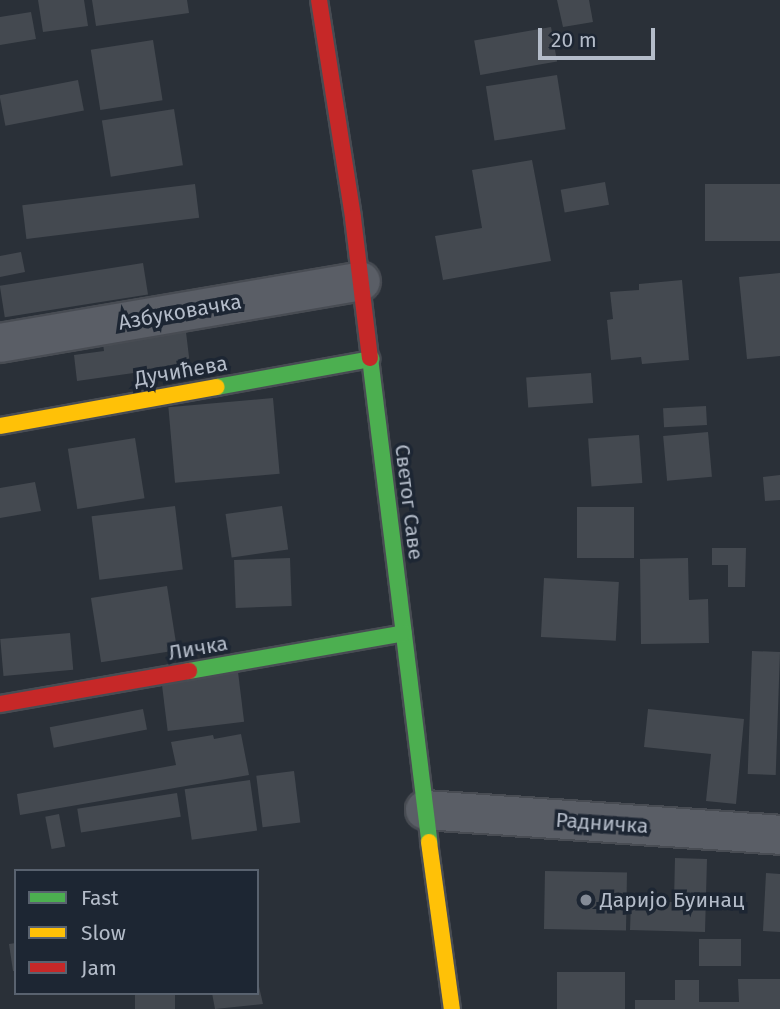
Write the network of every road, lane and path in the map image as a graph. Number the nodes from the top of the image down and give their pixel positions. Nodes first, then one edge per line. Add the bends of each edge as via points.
1 (319, 0) edge
2 (361, 281) junction
3 (0, 343) edge
4 (370, 359) junction
5 (0, 426) edge
6 (404, 633) junction
7 (0, 704) edge
8 (425, 810) junction
9 (780, 835) edge
10 (452, 1009) edge

1 - 2 street, Светог Саве
2 - 3 street, Азбуковачка
2 - 4 street, Светог Саве
4 - 5 street, Дучићева
4 - 6 street, Светог Саве
6 - 7 street, Личка
6 - 8 street, Светог Саве
8 - 9 street, Радничка
8 - 10 street, Светог Саве

